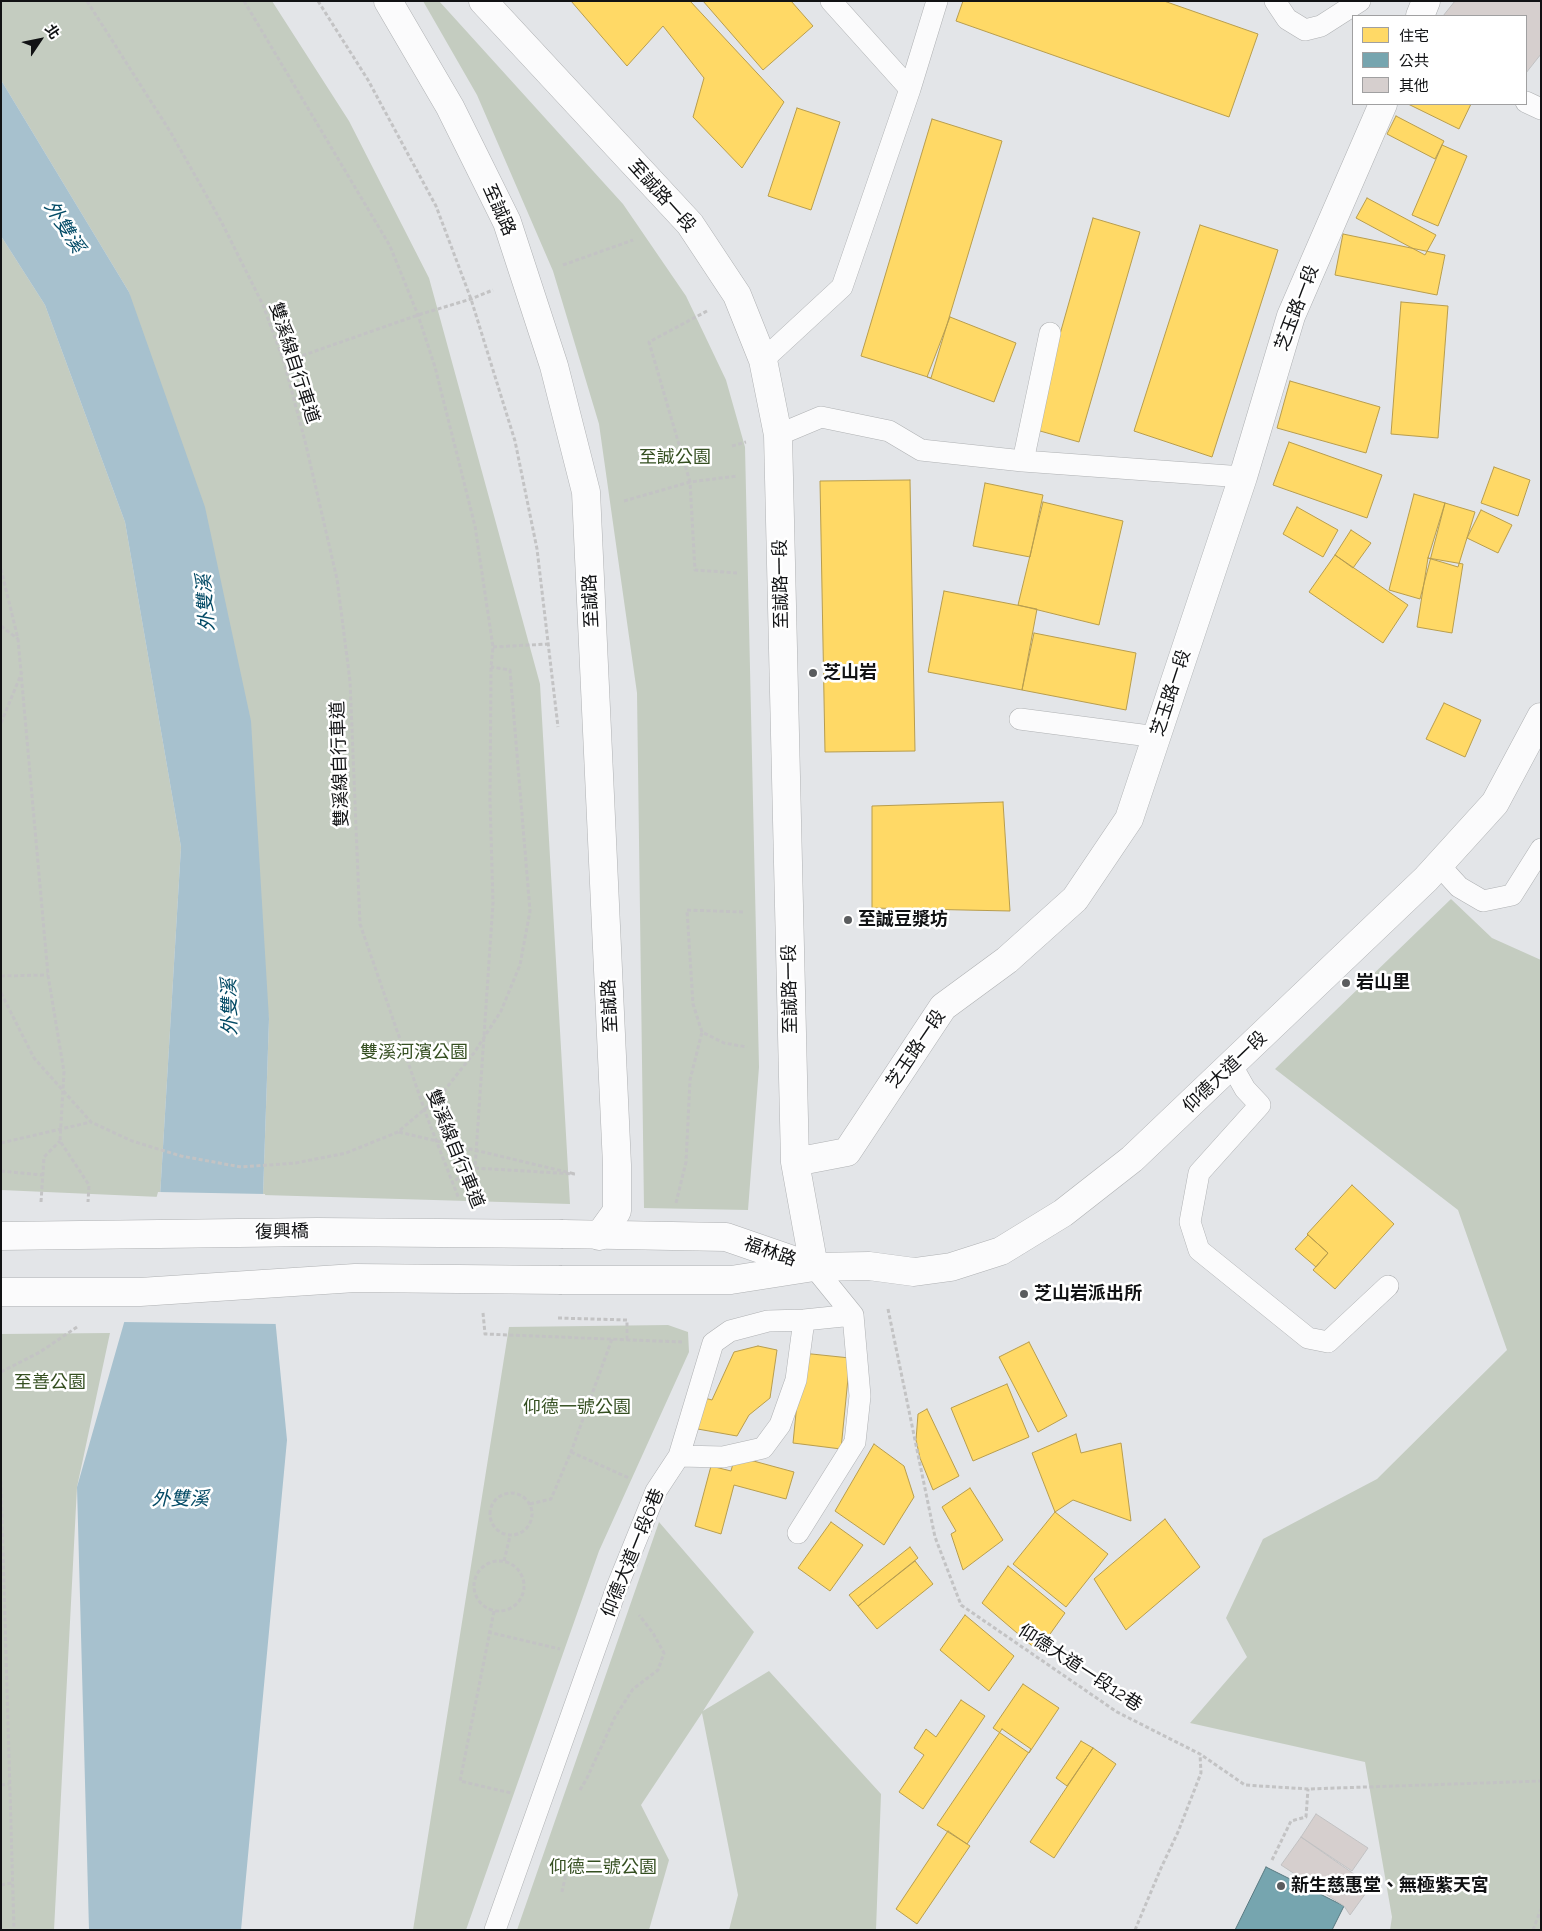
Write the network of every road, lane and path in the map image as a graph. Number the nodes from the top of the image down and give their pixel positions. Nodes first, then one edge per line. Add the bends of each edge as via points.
1 (87, 1) edge
2 (244, 1) edge
3 (318, 1) edge
4 (388, 1) edge
5 (483, 1) edge
6 (831, 1) edge
7 (938, 1) edge
8 (1275, 1) edge
9 (1360, 1) edge
10 (1426, 1) edge
11 (1420, 15) edge
12 (910, 89) junction
13 (1527, 102) edge
14 (1383, 105) edge
15 (1541, 109) edge
16 (633, 240) dead end
17 (564, 265) dead end
18 (471, 299) junction
19 (418, 315) junction
20 (687, 322) dead end
21 (1050, 333) dead end
22 (762, 360) junction
23 (284, 362) junction
24 (778, 435) junction
25 (1023, 461) junction
26 (737, 476) dead end
27 (1243, 477) junction
28 (690, 482) junction
29 (624, 501) dead end
30 (1, 569) edge
31 (736, 573) dead end
32 (1, 626) edge
33 (18, 639) junction
34 (548, 644) junction
35 (493, 647) junction
36 (491, 667) junction
37 (22, 672) junction
38 (1541, 717) edge
39 (1020, 719) dead end
40 (1, 723) edge
41 (558, 727) dead end
42 (1157, 737) junction
43 (1541, 849) edge
44 (1439, 865) junction
45 (743, 912) dead end
46 (48, 975) junction
47 (1, 976) edge
48 (1, 993) edge
49 (702, 1032) junction
50 (747, 1047) dead end
51 (1232, 1066) junction
52 (91, 1122) junction
53 (398, 1132) junction
54 (60, 1141) junction
55 (1, 1143) edge
56 (795, 1162) junction
57 (475, 1168) junction
58 (1, 1171) edge
59 (42, 1175) junction
60 (452, 1182) junction
61 (41, 1205) dead end
62 (87, 1207) dead end
63 (463, 1208) dead end
64 (674, 1208) dead end
65 (563, 1234) joint
66 (1, 1236) edge
67 (599, 1236) junction
68 (814, 1267) junction
69 (1388, 1286) dead end
70 (1, 1292) edge
71 (483, 1306) dead end
72 (888, 1309) dead end
73 (853, 1315) junction
74 (558, 1318) dead end
75 (804, 1320) junction
76 (79, 1326) dead end
77 (612, 1339) junction
78 (627, 1340) junction
79 (713, 1343) junction
80 (1, 1372) edge
81 (571, 1452) junction
82 (679, 1456) junction
83 (1, 1481) edge
84 (656, 1491) junction
85 (530, 1504) junction
86 (798, 1533) dead end
87 (510, 1536) junction
88 (504, 1561) junction
89 (494, 1610) junction
90 (488, 1632) junction
91 (653, 1633) dead end
92 (560, 1649) dead end
93 (1200, 1754) junction
94 (1541, 1780) edge
95 (10, 1784) junction
96 (1, 1785) edge
97 (1308, 1789) junction
98 (511, 1793) dead end
99 (577, 1794) dead end
100 (1272, 1860) dead end
101 (546, 1866) dead end
102 (12, 1883) junction
103 (1, 1885) edge
104 (562, 1892) dead end
105 (1541, 1909) edge
106 (14, 1930) edge
107 (495, 1930) edge
108 (1135, 1930) edge
109 (1533, 1930) edge

1 - 23 path, 雙溪線自行車道 via 171,133 222,223 263,305
2 - 19 path via 390,246
3 - 18 path via 368,80 436,206
4 - 67 street, 至誠路 via 450,107 507,222 554,366 586,492 617,1165 617,1211
5 - 22 street, 至誠路一段 via 690,224 737,295
6 - 12 lane
7 - 12 lane
8 - 9 lane via 1287,19 1306,30 1321,26
10 - 11 street
12 - 22 lane via 842,287
13 - 15 lane
14 - 27 street, 芝玉路一段 via 1291,316
16 - 17 path
18 - 19 path
18 - 34 path via 515,441 537,549
19 - 23 path
19 - 35 path via 435,367 475,526
20 - 28 path via 648,342
21 - 25 lane
22 - 24 street, 至誠路一段
23 - 60 path, 雙溪線自行車道 via 337,579 350,682 360,924
24 - 25 lane via 821,417 889,431 921,450
24 - 56 street, 至誠路一段
25 - 27 lane
26 - 28 path
27 - 42 street, 芝玉路一段
28 - 29 path
28 - 31 path via 695,570
30 - 33 path
32 - 33 path
33 - 37 path
34 - 35 path
34 - 41 path
35 - 36 path
36 - 53 path, bridge via 510,670 530,912 520,965 501,1011 474,1054 440,1096
36 - 57 path via 492,903
37 - 40 path
37 - 46 path
38 - 44 street, 仰德大道一段 via 1495,802
39 - 42 lane
42 - 56 street, 芝玉路一段 via 1129,819 1075,899 1007,960 943,1007 847,1152
43 - 44 lane via 1512,895 1483,901 1459,887
44 - 51 street, 仰德大道一段
45 - 49 path via 687,910 693,1004
46 - 47 path
46 - 54 path via 64,1072
48 - 52 path, bridge via 34,1058
49 - 50 path via 724,1043
49 - 64 path via 690,1080 686,1162
51 - 68 street, 仰德大道一段 via 1132,1159 1063,1213 1000,1251 951,1267 914,1272 869,1266
51 - 69 lane via 1245,1089 1260,1105 1199,1173 1190,1222 1199,1250 1308,1338 1328,1342
52 - 53 path, bridge via 132,1141 181,1156 241,1167 296,1163 346,1153
52 - 55 path, bridge
53 - 57 path, bridge via 574,1174
54 - 59 path via 44,1157
54 - 62 path via 89,1185
56 - 68 street, 至誠路一段
57 - 60 path
58 - 59 path
59 - 61 path
60 - 63 path, 雙溪線自行車道
65 - 66 street, 復興橋, bridge via 317,1232
65 - 67 street, 福林路
67 - 68 street, 福林路 via 726,1237
68 - 70 street, 福林路, bridge via 731,1280 355,1278 140,1292
68 - 73 lane
71 - 77 path via 485,1334
72 - 93 path, 仰德大道一段12巷 via 935,1537 961,1605 1117,1712
73 - 75 lane
73 - 86 lane via 860,1396 855,1442
74 - 78 path via 627,1320
75 - 79 lane via 768,1321 730,1331
75 - 82 lane via 796,1380 780,1425 763,1448 723,1457
76 - 80 path via 40,1352
77 - 78 path
77 - 81 path
78 - 79 path
79 - 82 lane, 仰德大道一段6巷
81 - 84 path
81 - 85 path via 551,1499
82 - 84 lane, 仰德大道一段6巷
83 - 95 path
84 - 107 lane, 仰德大道一段6巷 via 611,1605
85 - 87 path via 529,1526
85 - 87 path via 522,1496 511,1493 501,1495 493,1503 489,1513 492,1524 499,1532
87 - 88 path
88 - 89 path via 493,1561 476,1575 476,1597 484,1606
88 - 89 path via 522,1574 525,1585 516,1605 506,1610
89 - 90 path
90 - 92 path
90 - 98 path via 460,1780
91 - 99 path via 664,1653 658,1670 633,1689 614,1717
93 - 97 path, 仰德大道一段12巷 via 1245,1785
93 - 108 path via 1201,1773
94 - 97 path, 仰德大道一段12巷
95 - 96 path
95 - 102 path
97 - 100 path via 1306,1817 1291,1822
101 - 104 path via 566,1873
102 - 103 path
102 - 106 path
105 - 109 path

